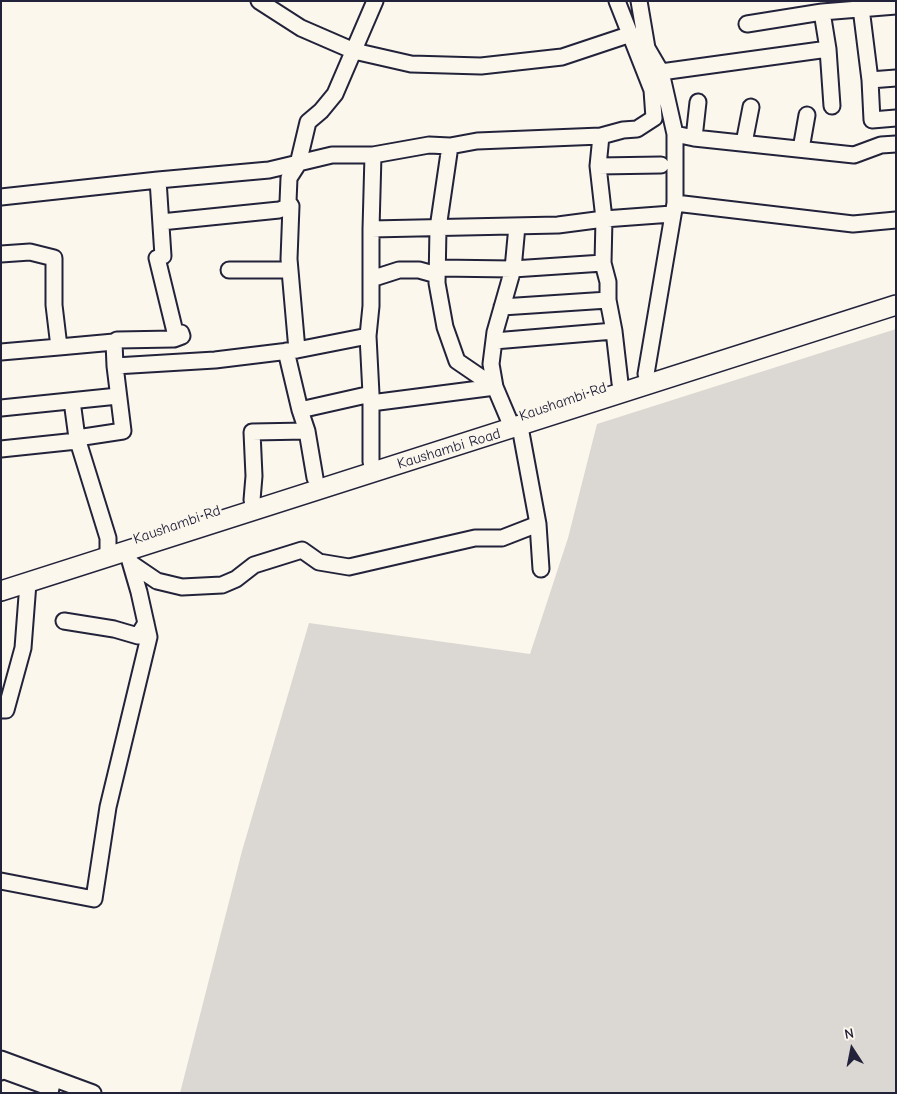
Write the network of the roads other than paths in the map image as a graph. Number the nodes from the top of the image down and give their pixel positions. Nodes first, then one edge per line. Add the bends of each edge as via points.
1 (260, 1) edge
2 (375, 1) edge
3 (617, 1) edge
4 (639, 1) edge
5 (896, 6) edge
6 (861, 8) junction
7 (822, 12) junction
8 (747, 24) dead end
9 (631, 34) junction
10 (828, 49) junction
11 (354, 51) junction
12 (661, 72) junction
13 (896, 78) edge
14 (870, 80) junction
15 (698, 102) dead end
16 (832, 106) dead end
17 (750, 107) dead end
18 (671, 114) junction
19 (807, 115) dead end
20 (654, 118) junction
21 (896, 118) edge
22 (675, 134) junction
23 (601, 136) junction
24 (694, 138) junction
25 (744, 143) junction
26 (896, 144) edge
27 (450, 146) junction
28 (802, 149) junction
29 (373, 155) junction
30 (298, 164) junction
31 (661, 165) dead end
32 (598, 166) junction
33 (158, 180) junction
34 (1, 197) edge
35 (291, 206) junction
36 (673, 209) junction
37 (604, 219) junction
38 (896, 220) edge
39 (161, 222) junction
40 (517, 226) junction
41 (438, 228) junction
42 (371, 229) junction
43 (1, 254) edge
44 (603, 263) junction
45 (512, 269) junction
46 (229, 270) dead end
47 (290, 270) junction
48 (438, 271) junction
49 (371, 279) junction
50 (896, 296) edge
51 (608, 300) junction
52 (896, 305) edge
53 (502, 307) junction
54 (614, 331) junction
55 (368, 336) junction
56 (494, 341) junction
57 (114, 342) junction
58 (59, 347) junction
59 (291, 351) junction
60 (1, 352) edge
61 (114, 366) junction
62 (646, 374) junction
63 (620, 382) junction
64 (494, 387) junction
65 (118, 396) junction
66 (371, 398) junction
67 (72, 401) junction
68 (1, 408) edge
69 (300, 410) junction
70 (514, 423) junction
71 (307, 431) junction
72 (77, 438) junction
73 (1, 448) edge
74 (371, 462) junction
75 (315, 478) junction
76 (252, 500) junction
77 (538, 524) junction
78 (108, 549) junction
79 (130, 558) junction
80 (542, 569) dead end
81 (1, 582) edge
82 (28, 583) junction
83 (1, 591) edge
84 (64, 621) dead end
85 (146, 622) junction
86 (1, 710) edge
87 (1, 881) edge
88 (1, 1060) edge
89 (1, 1072) edge
90 (50, 1093) edge
91 (93, 1093) edge

1 - 11 street via 301,28
2 - 11 street
3 - 9 street
4 - 12 street via 648,48
5 - 6 street
6 - 7 street
6 - 14 street
7 - 8 street
7 - 10 street
9 - 11 street via 562,57 481,66 411,64
9 - 20 street via 652,90
10 - 12 street
10 - 16 street
11 - 30 street via 335,94 308,122
12 - 18 street
13 - 14 street
14 - 21 street via 872,120
15 - 24 street
17 - 25 street
18 - 20 street
18 - 22 street
19 - 28 street
20 - 23 street via 637,129
22 - 24 street
22 - 36 street
23 - 27 street
23 - 32 street
24 - 25 street
25 - 28 street
26 - 28 street via 881,145 854,155
27 - 29 street via 429,145
27 - 41 street
29 - 30 street via 332,154
29 - 42 street
30 - 33 street via 270,170
30 - 35 street via 289,178 288,202
31 - 32 street
32 - 37 street
33 - 34 street
33 - 39 street
35 - 39 street via 279,210
35 - 47 street
36 - 37 street
36 - 38 street via 853,224
36 - 62 street
37 - 40 street
37 - 44 street
39 - 57 street via 163,256 157,258 175,332 182,336
40 - 41 street
40 - 45 street
41 - 42 street
41 - 48 street
42 - 49 street
43 - 58 street via 30,252 54,258 54,305
44 - 45 street
44 - 51 street
45 - 48 street
45 - 53 street
46 - 47 street
47 - 59 street
48 - 49 street via 399,270
48 - 64 street via 445,327 457,361
49 - 55 street
50 - 62 main road, Kaushambi Rd
51 - 53 street
51 - 54 street
52 - 70 main road, Kaushambi Road
53 - 56 street
54 - 56 street
54 - 63 street
55 - 59 street
55 - 66 street
56 - 64 street via 491,364
57 - 58 street
57 - 61 street
58 - 60 street
59 - 61 street via 215,360
59 - 69 street
61 - 65 street
62 - 63 main road, Kaushambi Rd
63 - 70 main road, Kaushambi Rd
64 - 66 street
64 - 70 street
65 - 67 street
65 - 72 street via 123,431
66 - 69 street
66 - 74 street
67 - 68 street
67 - 72 street
69 - 71 street
70 - 74 main road, Kaushambi Rd
70 - 77 street
70 - 79 main road, Kaushambi Road
71 - 75 street
71 - 76 street via 252,432
72 - 73 street via 78,441
72 - 78 street via 108,538
74 - 75 main road, Kaushambi Rd
75 - 76 main road, Kaushambi Rd
76 - 78 main road, Kaushambi Rd
77 - 79 street via 502,538 475,538 349,567 319,562 302,550 254,565 222,585 182,587 156,581
77 - 80 street
78 - 81 main road, Kaushambi Rd
79 - 82 main road, Kaushambi Road
79 - 85 street
82 - 83 main road, Kaushambi Road
82 - 86 street via 23,648 6,710
84 - 85 street via 138,636
85 - 87 street via 149,637 108,807 94,899
88 - 91 street
89 - 90 street via 51,1088

